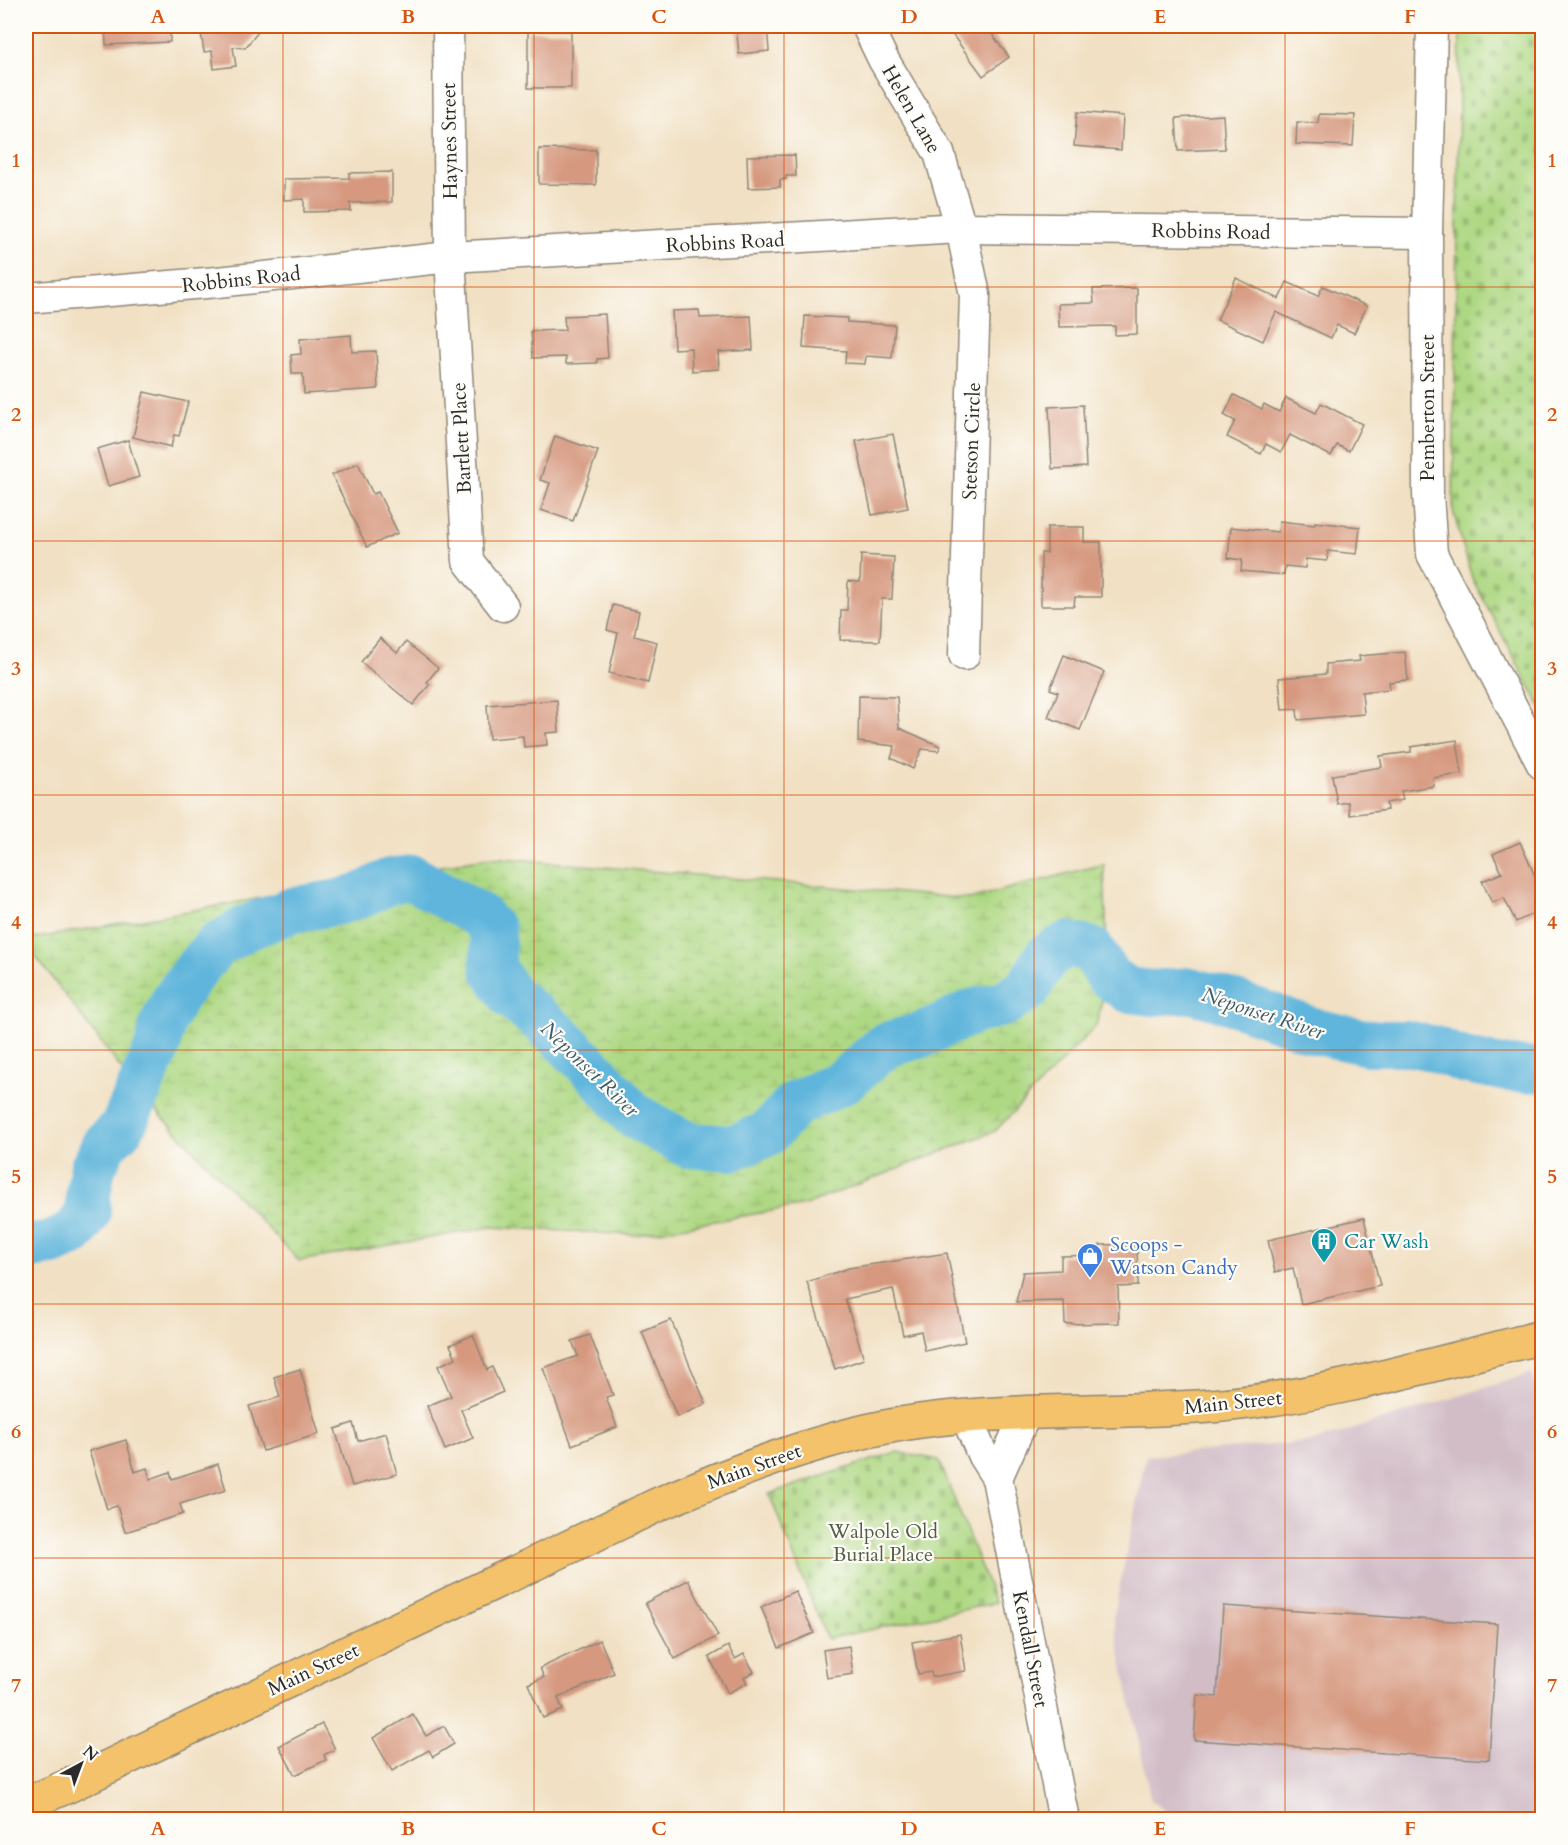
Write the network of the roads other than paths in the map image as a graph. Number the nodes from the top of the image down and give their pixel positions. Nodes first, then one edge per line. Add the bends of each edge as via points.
1 (448, 26) edge
2 (867, 26) edge
3 (1432, 26) edge
4 (962, 228) junction
5 (1427, 233) junction
6 (450, 257) junction
7 (26, 298) edge
8 (503, 606) dead end
9 (964, 655) dead end
10 (1542, 764) edge
11 (1539, 1338) edge
12 (1026, 1413) junction
13 (966, 1416) junction
14 (997, 1478) junction
15 (26, 1804) edge
16 (1064, 1820) edge

1 - 6 street, Haynes Street
2 - 4 street, Helen Lane via 939,153
3 - 5 street, Pemberton Street
4 - 5 street, Robbins Road
4 - 6 street, Robbins Road
4 - 9 street, Stetson Circle via 975,295
5 - 10 street, Pemberton Street via 1428,494 1432,554
6 - 7 street, Robbins Road
6 - 8 street, Bartlett Place via 468,561
11 - 12 main road, Main Street via 1286,1396 1148,1410
12 - 13 main road, Main Street
12 - 14 street
13 - 14 street
13 - 15 main road, Main Street via 859,1433 735,1471
14 - 16 street, Kendall Street

